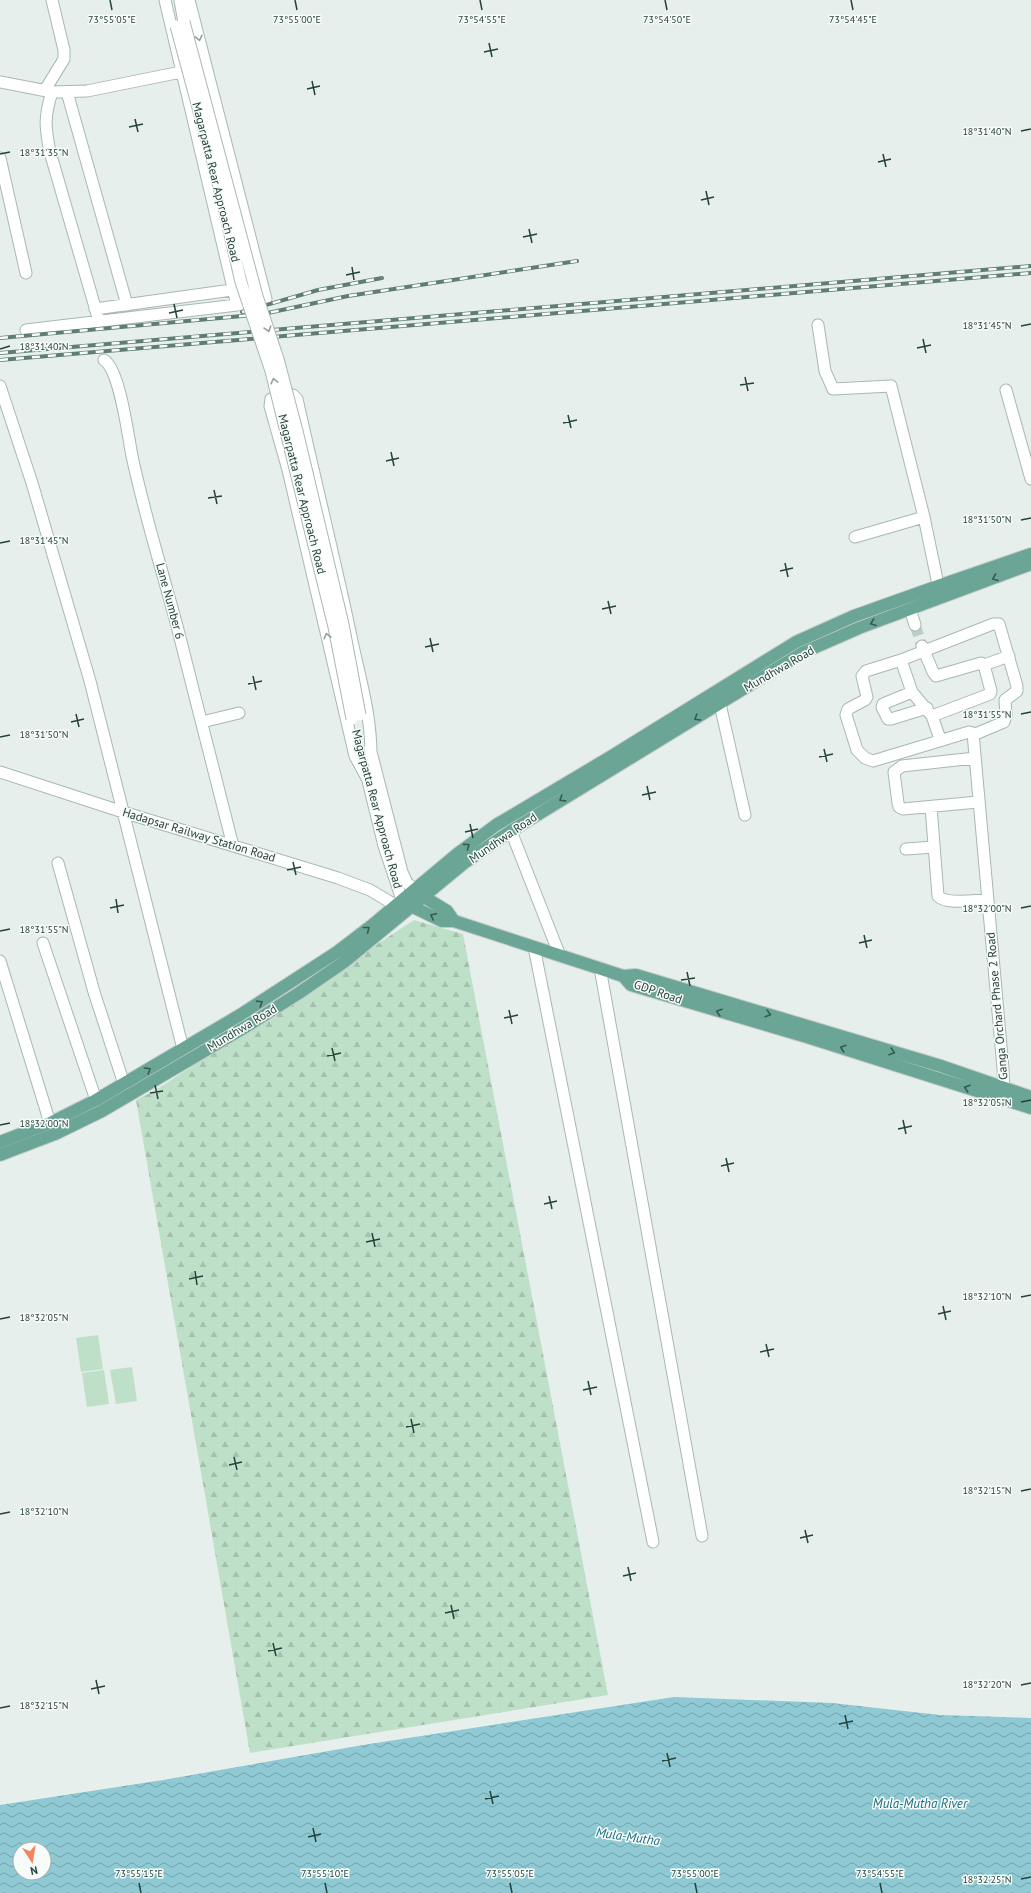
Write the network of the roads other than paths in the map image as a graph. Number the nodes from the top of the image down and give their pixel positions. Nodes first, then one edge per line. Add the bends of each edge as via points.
1 (52, 0) edge
2 (165, 0) edge
3 (171, 0) edge
4 (180, 0) edge
5 (189, 0) edge
6 (180, 24) junction
7 (181, 72) junction
8 (0, 82) edge
9 (49, 91) junction
10 (68, 92) junction
11 (0, 158) edge
12 (26, 273) dead end
13 (232, 290) junction
14 (127, 305) junction
15 (237, 305) junction
16 (95, 309) junction
17 (98, 322) junction
18 (818, 325) dead end
19 (26, 330) dead end
20 (104, 360) dead end
21 (0, 386) edge
22 (1006, 390) dead end
23 (1031, 479) edge
24 (924, 517) junction
25 (855, 537) dead end
26 (1031, 554) edge
27 (1031, 564) edge
28 (938, 586) junction
29 (940, 598) junction
30 (910, 609) junction
31 (915, 625) tunnel mouth
32 (796, 642) junction
33 (923, 648) junction
34 (802, 653) junction
35 (1009, 656) junction
36 (900, 660) junction
37 (984, 665) junction
38 (912, 692) junction
39 (720, 704) junction
40 (929, 712) junction
41 (239, 714) dead end
42 (356, 717) junction
43 (202, 722) junction
44 (973, 735) junction
45 (940, 739) junction
46 (371, 754) junction
47 (975, 758) junction
48 (0, 772) edge
49 (570, 779) junction
50 (368, 780) junction
51 (577, 790) junction
52 (978, 802) junction
53 (931, 807) junction
54 (123, 812) junction
55 (746, 815) dead end
56 (511, 831) junction
57 (233, 846) junction
58 (934, 847) junction
59 (906, 849) dead end
60 (58, 863) dead end
61 (414, 890) junction
62 (424, 897) junction
63 (987, 900) junction
64 (398, 903) junction
65 (413, 907) junction
66 (454, 921) junction
67 (43, 943) dead end
68 (534, 947) junction
69 (560, 956) junction
70 (0, 961) edge
71 (600, 968) junction
72 (183, 1049) junction
73 (124, 1084) junction
74 (1004, 1094) junction
75 (1031, 1097) edge
76 (103, 1101) junction
77 (1031, 1108) edge
78 (50, 1123) junction
79 (0, 1142) edge
80 (0, 1155) edge
81 (702, 1536) dead end
82 (653, 1542) dead end

1 - 9 street via 64,59
2 - 7 street
3 - 6 street, Magarpatta Rear Approach Road
4 - 6 street, Magarpatta Rear Approach Road
5 -> 15 street via 253,254 266,296 263,301
6 - 42 street, Magarpatta Rear Approach Road, bridge via 298,436 342,624
7 - 10 street via 87,91
7 - 13 street
8 - 9 street
9 - 10 street
9 - 16 street via 46,133 50,152
10 - 14 street
11 - 12 street
13 - 14 street
13 - 15 street
14 - 16 street
15 - 17 street
16 - 17 street
17 - 19 street
18 - 24 street via 825,371 833,389 891,386
20 - 43 street, Lane Number 6 via 113,369 117,383 134,467
21 - 54 street via 32,483 90,681
22 - 23 street
24 - 25 street
24 - 28 street
26 - 28 main road, Mundhwa Road
27 -> 29 main road, Mundhwa Road
28 - 29 street
28 - 32 main road, Mundhwa Road via 854,616
29 - 30 main road, Mundhwa Road
30 - 31 street
30 -> 34 main road, Mundhwa Road
32 - 34 main road
32 - 49 main road, Mundhwa Road via 612,756
33 - 35 street via 999,624
33 - 36 street
33 - 37 street via 936,676 977,662
34 - 39 main road, Mundhwa Road
35 - 37 street
35 - 44 street via 1017,691 1005,700 1004,722
36 - 38 street
36 - 45 street via 866,671 862,676 867,697 848,708 846,715 857,750 873,761
37 - 40 street via 991,686 990,694
38 - 40 street
38 - 40 street via 883,704 888,719
39 -> 51 main road, Mundhwa Road
39 - 55 street
40 - 45 street
41 - 43 street
42 - 46 street, Magarpatta Rear Approach Road
42 - 50 street, Magarpatta Rear Approach Road
43 - 57 street, Lane Number 6
44 - 45 street via 969,732
44 - 47 street, Ganga Orchard Phase 2 Road
50 -> 46 street via 355,756 288,470 270,406 271,399 274,398 293,395 297,399 367,707
46 - 61 street, Magarpatta Rear Approach Road via 402,872
47 - 52 street, Ganga Orchard Phase 2 Road
47 - 53 street via 897,768 894,772 899,807
48 - 54 street, Hadapsar Railway Station Road
49 - 51 main road
61 -> 49 main road, Mundhwa Road via 496,825
50 - 64 street, Magarpatta Rear Approach Road
51 -> 56 main road, Mundhwa Road
52 - 53 street
52 - 63 street, Ganga Orchard Phase 2 Road
53 - 58 street
54 - 57 street, Hadapsar Railway Station Road
54 - 72 street
56 - 62 main road, Mundhwa Road via 464,863
56 - 69 street
57 - 64 street, Hadapsar Railway Station Road via 338,878
58 - 59 street
58 - 63 street via 937,892 941,900
60 - 73 street via 94,992
61 - 62 street, Magarpatta Rear Approach Road
61 - 64 main road, Mundhwa Road
62 - 65 main road, Mundhwa Road
62 - 66 main road, Magarpatta Rear Approach Road via 447,911
63 - 74 street, Ganga Orchard Phase 2 Road
64 - 65 street, Magarpatta Rear Approach Road
72 -> 64 main road, Mundhwa Road via 292,983 337,952
66 -> 65 main road, Magarpatta Rear Approach Road via 442,920
65 - 76 main road, Mundhwa Road via 344,962 247,1026
66 - 68 main road, GDP Road
67 - 76 street
68 - 69 main road, GDP Road
68 - 82 street
69 - 71 main road, GDP Road
70 - 78 street
71 - 74 main road, GDP Road via 623,976 631,985
71 - 81 street
73 -> 72 main road, Mundhwa Road
73 - 76 main road, Mundhwa Road
74 - 75 main road
74 - 77 main road, GDP Road
76 - 78 main road, Mundhwa Road
76 - 80 main road, Mundhwa Road via 55,1134
78 - 79 main road, Mundhwa Road

